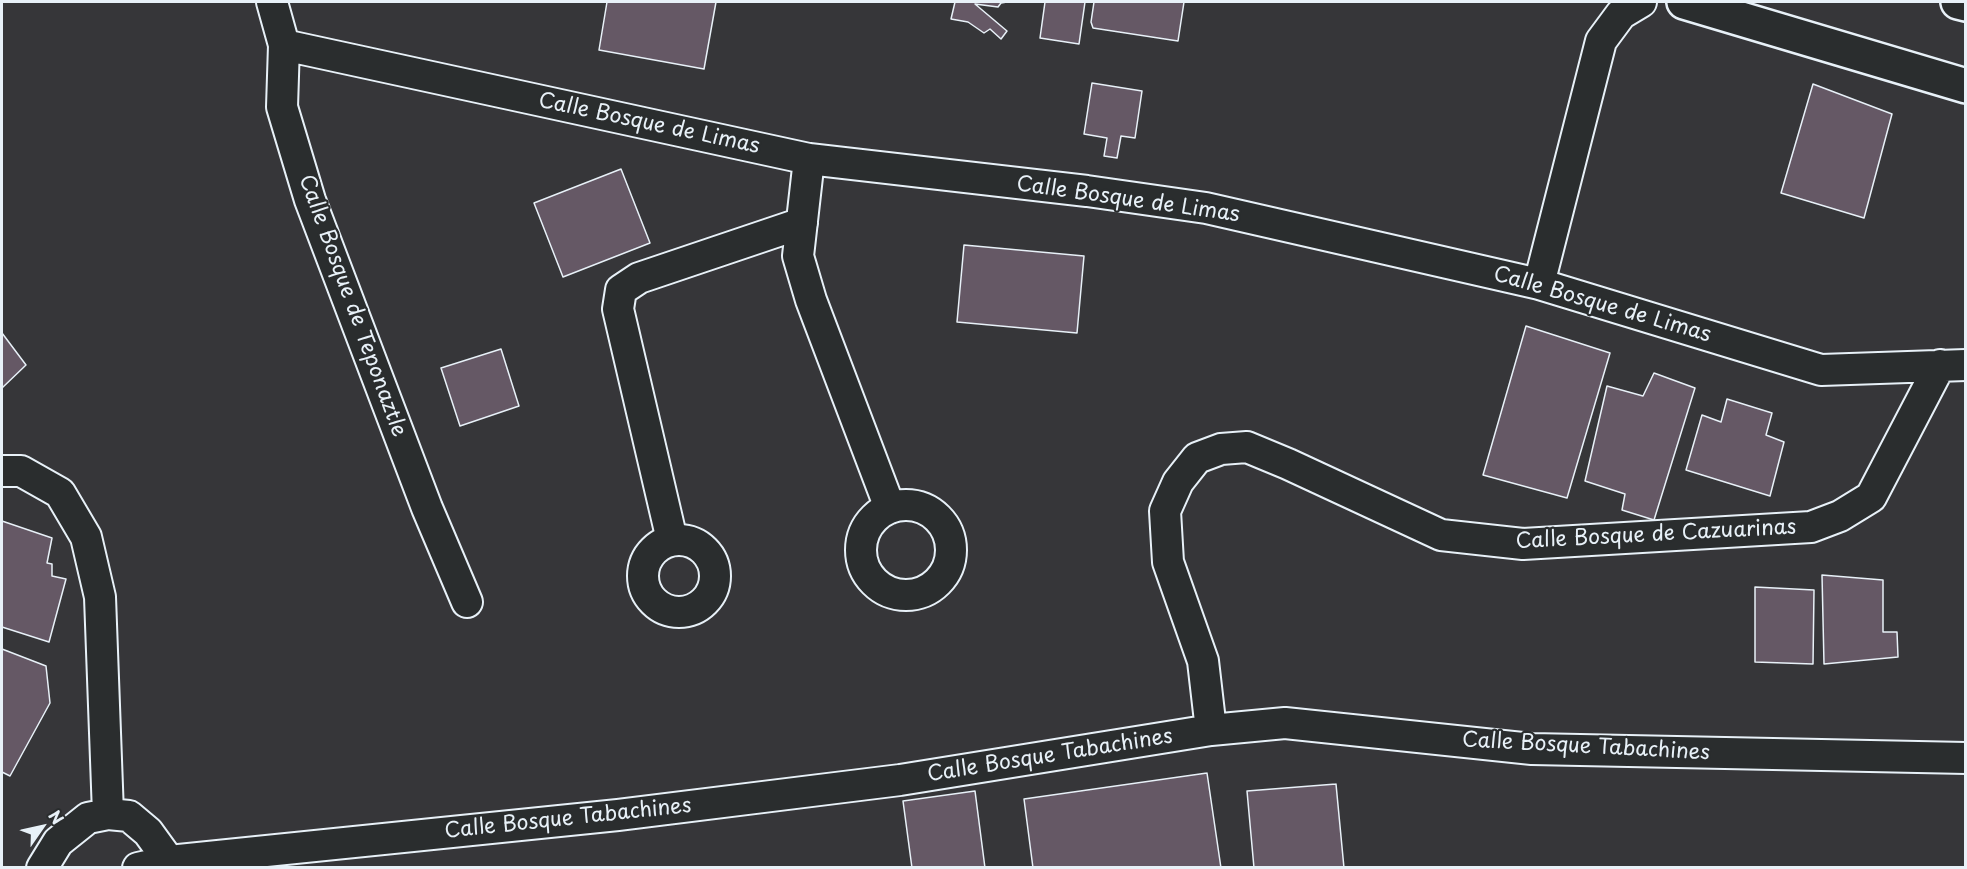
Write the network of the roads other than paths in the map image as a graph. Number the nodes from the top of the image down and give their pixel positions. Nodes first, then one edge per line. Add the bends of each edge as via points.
1 (272, 2) edge
2 (1641, 2) edge
3 (1684, 2) edge
4 (1958, 2) edge
5 (1965, 4) edge
6 (284, 45) junction
7 (1965, 86) edge
8 (809, 159) junction
9 (802, 223) junction
10 (1539, 284) junction
11 (1953, 365) edge
12 (2, 471) edge
13 (890, 508) dead end
14 (672, 540) dead end
15 (467, 602) dead end
16 (1211, 730) junction
17 (1965, 758) edge
18 (108, 814) junction
19 (169, 861) junction
20 (42, 867) edge
21 (138, 867) edge

1 - 6 street, Calle Bosque de Teponaztle
2 - 10 street via 1621,14 1601,41
3 - 7 main road
4 - 5 main road
6 - 8 street, Calle Bosque de Limas
6 - 15 street, Calle Bosque de Teponaztle via 282,107 310,200 427,508
8 - 9 street
8 - 10 street, Calle Bosque de Limas via 1206,208
9 - 13 street via 798,256 811,300
9 - 14 street via 639,278 621,290 618,309
10 - 11 street, Calle Bosque de Limas via 1821,370
11 - 16 street, Calle Bosque de Cazuarinas via 1871,497 1840,516 1811,527 1523,544 1441,535 1247,447 1221,449 1197,458 1178,482 1165,511 1168,562 1203,660
12 - 18 street via 21,471 60,494 86,537 100,597
16 - 17 street, Calle Bosque Tabachines via 1285,723 1532,748
16 - 19 street, Calle Bosque Tabachines via 900,780 618,815
18 - 19 street via 129,816 148,832
18 - 20 street via 88,818 58,842
19 - 21 street, Calle Bosque Tabachines

